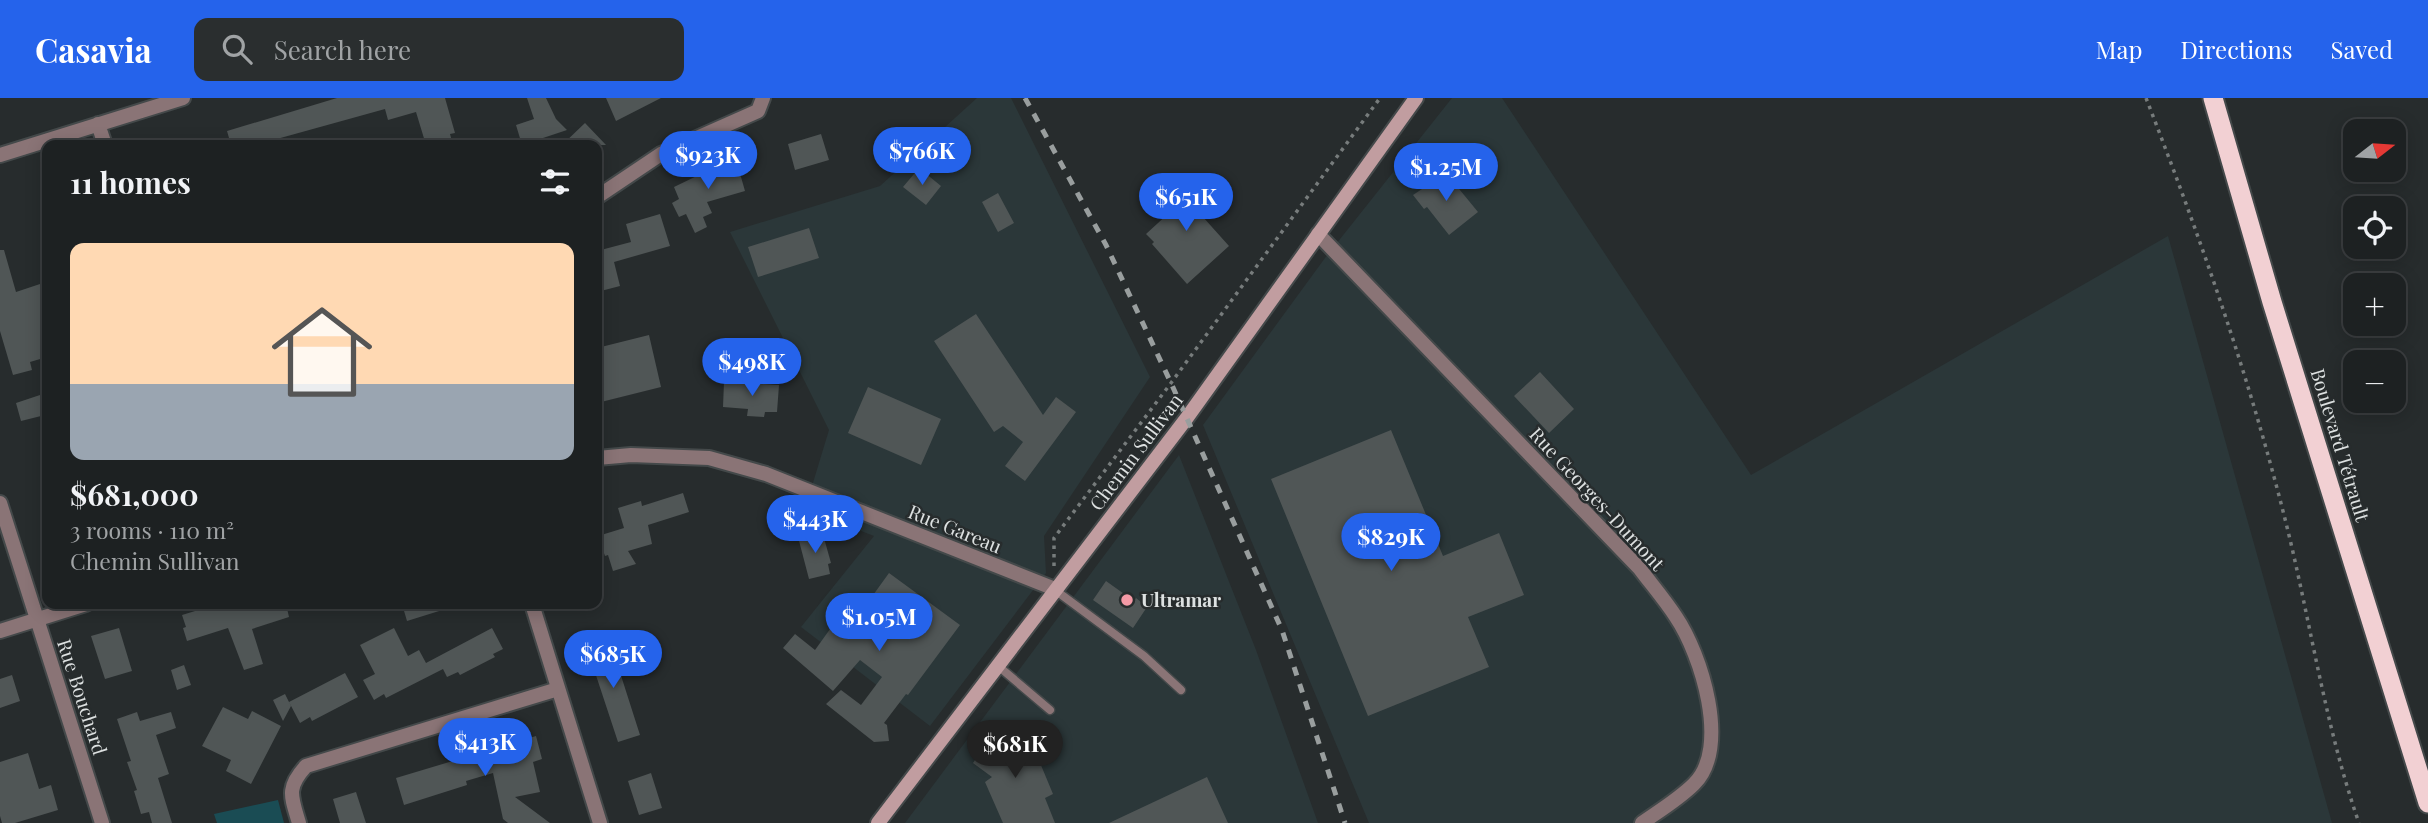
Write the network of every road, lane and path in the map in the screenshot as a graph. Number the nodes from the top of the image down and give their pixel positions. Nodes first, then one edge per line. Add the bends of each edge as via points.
1 (183, 98) edge
2 (763, 98) edge
3 (1380, 98) edge
4 (1416, 98) edge
5 (2146, 98) edge
6 (2213, 98) edge
7 (98, 124) junction
8 (47, 140) edge
9 (103, 140) edge
10 (42, 142) edge
11 (0, 155) edge
12 (602, 194) edge
13 (1318, 234) junction
14 (602, 458) edge
15 (0, 503) edge
16 (1055, 589) junction
17 (70, 609) edge
18 (534, 609) edge
19 (36, 620) junction
20 (0, 631) edge
21 (998, 665) junction
22 (558, 689) junction
23 (1181, 690) dead end
24 (1050, 710) dead end
25 (2428, 803) edge
26 (102, 823) edge
27 (299, 823) edge
28 (600, 823) edge
29 (878, 823) edge
30 (1642, 823) edge
31 (2359, 823) edge

1 - 7 street
2 - 12 street via 758,111 661,154
3 - 16 path via 1054,538
4 - 13 main road, Chemin Sullivan
5 - 31 path via 2191,213 2260,431 2284,514 2342,775
6 - 25 highway, Boulevard Tétrault
7 - 8 street
7 - 9 street
10 - 11 street
13 - 16 main road, Chemin Sullivan via 1186,419
13 - 30 street, Rue Georges-Dumont via 1640,569 1677,618 1699,666 1713,720 1710,758 1695,783
14 - 16 street, Rue Gareau via 709,458 755,471
15 - 19 street, Rue Bouchard
16 - 21 main road, Chemin Sullivan
16 - 23 lane
17 - 19 street
18 - 22 street
19 - 20 street
19 - 26 street, Rue Bouchard
21 - 24 lane
21 - 29 main road, Chemin Sullivan
22 - 27 street via 306,766 294,779 291,796
22 - 28 street

